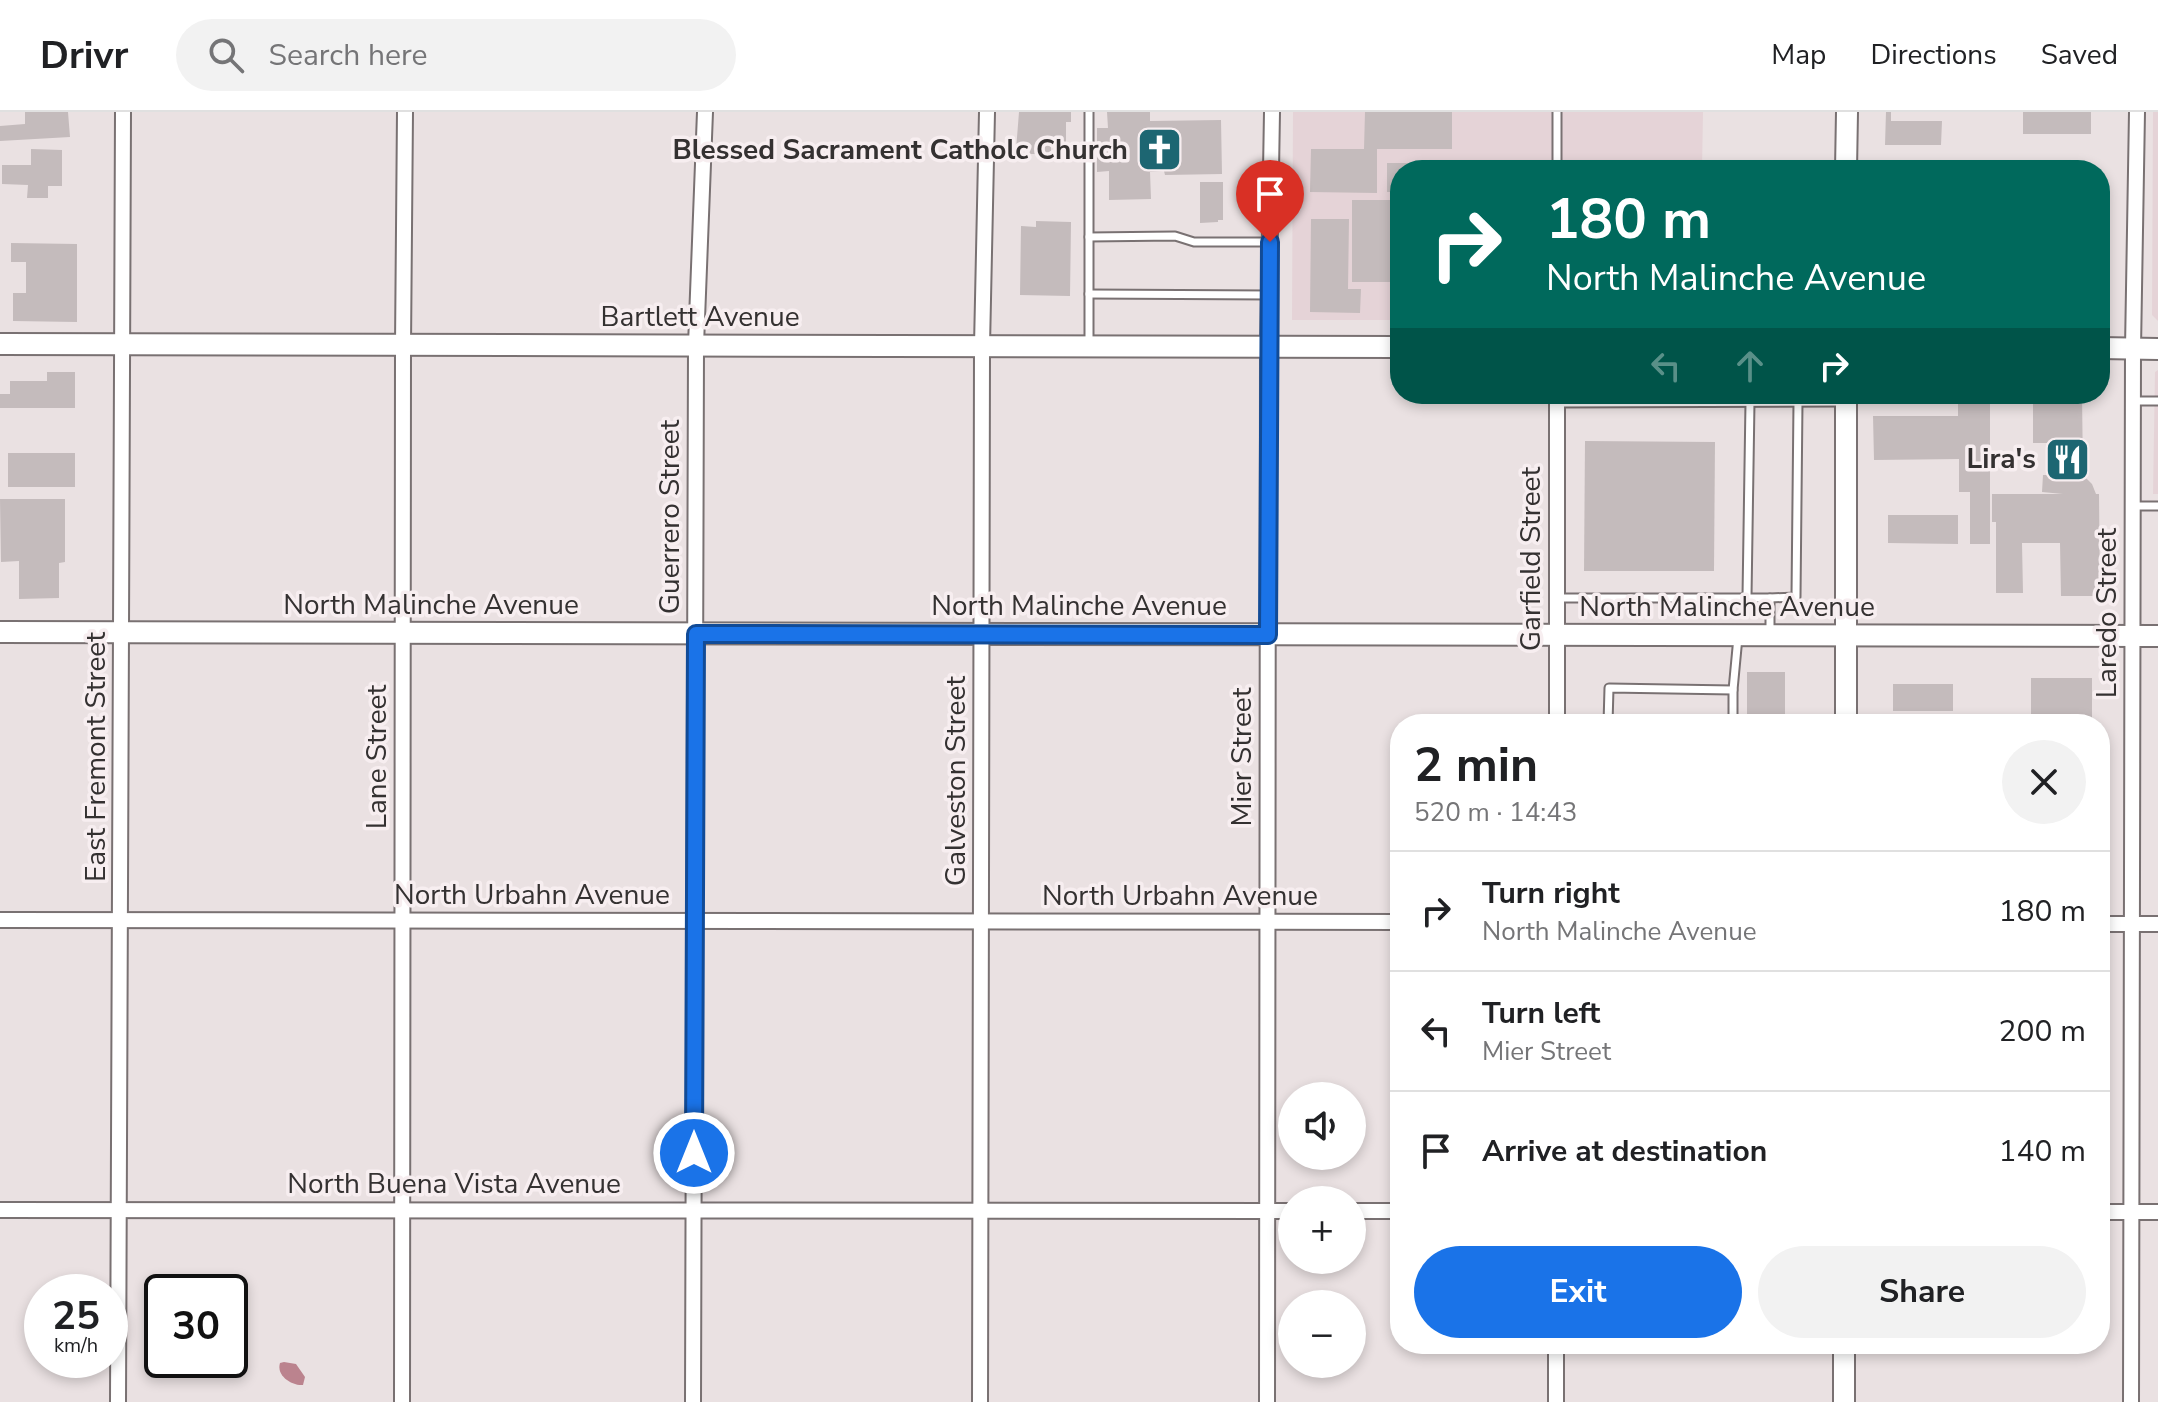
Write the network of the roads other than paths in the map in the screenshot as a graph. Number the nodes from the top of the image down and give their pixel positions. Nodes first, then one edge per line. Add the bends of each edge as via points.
1 (123, 112) edge
2 (405, 112) edge
3 (705, 112) edge
4 (987, 112) edge
5 (1089, 112) edge
6 (1272, 112) edge
7 (1557, 112) edge
8 (1847, 112) edge
9 (2137, 112) edge
10 (1557, 160) edge
11 (1846, 160) edge
12 (1089, 237) junction
13 (1270, 242) junction
14 (1089, 294) junction
15 (1269, 295) junction
16 (0, 344) edge
17 (123, 344) junction
18 (403, 345) junction
19 (696, 345) junction
20 (982, 346) junction
21 (1089, 346) junction
22 (1268, 347) junction
23 (1390, 347) edge
24 (2110, 348) edge
25 (2133, 348) junction
26 (2158, 349) edge
27 (2133, 401) junction
28 (2158, 401) edge
29 (1557, 404) edge
30 (1750, 404) edge
31 (1798, 404) edge
32 (1846, 404) edge
33 (2133, 506) junction
34 (2158, 506) edge
35 (1747, 597) junction
36 (1556, 598) junction
37 (1770, 598) junction
38 (0, 632) edge
39 (122, 633) junction
40 (403, 633) junction
41 (696, 634) junction
42 (982, 634) junction
43 (1268, 635) junction
44 (1557, 635) junction
45 (1738, 635) junction
46 (1770, 635) junction
47 (1846, 636) junction
48 (2133, 636) junction
49 (2158, 636) edge
50 (1733, 690) junction
51 (1557, 714) edge
52 (1608, 714) edge
53 (1733, 714) edge
54 (1846, 714) edge
55 (0, 920) edge
56 (121, 920) junction
57 (403, 920) junction
58 (694, 921) junction
59 (981, 922) junction
60 (1268, 922) junction
61 (1390, 922) edge
62 (2110, 924) edge
63 (2132, 924) junction
64 (2158, 924) edge
65 (0, 1210) edge
66 (119, 1210) junction
67 (403, 1210) junction
68 (693, 1210) junction
69 (980, 1211) junction
70 (1267, 1211) junction
71 (1278, 1211) edge
72 (1366, 1211) edge
73 (1390, 1211) edge
74 (2110, 1212) edge
75 (2131, 1212) junction
76 (2158, 1212) edge
77 (1556, 1354) edge
78 (1844, 1354) edge
79 (118, 1402) edge
80 (402, 1402) edge
81 (693, 1402) edge
82 (980, 1402) edge
83 (1267, 1402) edge
84 (1556, 1402) edge
85 (1844, 1402) edge
86 (2131, 1402) edge

1 - 17 street, East Fremont Street
2 - 18 street, Lane Street
3 - 19 street, Guerrero Street
4 - 20 street, Galveston Street
5 - 12 lane
6 - 13 street, Mier Street
7 - 10 lane
8 - 11 main road
9 - 25 street, Laredo Street
12 - 13 lane
12 - 14 lane
13 - 15 street, Mier Street
14 - 15 lane
14 - 21 lane
15 - 22 street, Mier Street
16 - 17 main road, Bartlett Avenue
17 - 18 main road, Bartlett Avenue
17 - 39 street, East Fremont Street
18 - 19 main road, Bartlett Avenue
18 - 40 street, Lane Street
19 - 20 main road, Bartlett Avenue
19 - 41 street, Guerrero Street
20 - 21 main road, Bartlett Avenue
20 - 42 street, Galveston Street
21 - 22 main road, Bartlett Avenue
22 - 23 main road, Bartlett Avenue
22 - 43 street, Mier Street
24 - 25 main road
25 - 26 main road
25 - 27 street, Laredo Street
27 - 28 lane
27 - 33 street, Laredo Street
29 - 36 street, Garfield Street
30 - 35 lane
31 - 37 lane via 1796,597
32 - 47 main road
33 - 34 lane
33 - 48 street, Laredo Street
35 - 36 lane
35 - 37 lane
36 - 44 street, Garfield Street
37 - 46 lane
38 - 39 main road, North Malinche Avenue
39 - 40 main road, North Malinche Avenue
39 - 56 street, East Fremont Street
40 - 41 main road, North Malinche Avenue
40 - 57 street, Lane Street
41 - 42 main road, North Malinche Avenue
41 - 58 street, Guerrero Street
42 - 43 main road, North Malinche Avenue
42 - 59 street, Galveston Street
43 - 44 main road, North Malinche Avenue
43 - 60 street, Mier Street
44 - 45 main road, North Malinche Avenue
44 - 51 street, Garfield Street
45 - 46 main road, North Malinche Avenue
45 - 50 lane
46 - 47 main road, North Malinche Avenue
47 - 48 main road, North Malinche Avenue
47 - 54 main road
48 - 49 main road, North Malinche Avenue
48 - 63 street, Laredo Street
50 - 52 lane via 1609,688
50 - 53 lane
55 - 56 street, North Urbahn Avenue
56 - 57 street, North Urbahn Avenue
56 - 66 street, East Fremont Street
57 - 58 street, North Urbahn Avenue
57 - 67 street, Lane Street
58 - 59 street, North Urbahn Avenue
58 - 68 street, Guerrero Street
59 - 60 street, North Urbahn Avenue
59 - 69 street, Galveston Street
60 - 61 street, North Urbahn Avenue
60 - 70 street, Mier Street
62 - 63 street
63 - 64 street
63 - 75 street, Laredo Street
65 - 66 street, North Buena Vista Avenue
66 - 67 street, North Buena Vista Avenue
66 - 79 street, East Fremont Street
67 - 68 street, North Buena Vista Avenue
67 - 80 street, Lane Street
68 - 69 street, North Buena Vista Avenue
68 - 81 street, Guerrero Street
69 - 70 street, North Buena Vista Avenue
69 - 82 street, Galveston Street
70 - 71 street, North Buena Vista Avenue
70 - 83 street, Mier Street
72 - 73 street
74 - 75 street
75 - 76 street
75 - 86 street, Laredo Street
77 - 84 street
78 - 85 main road

